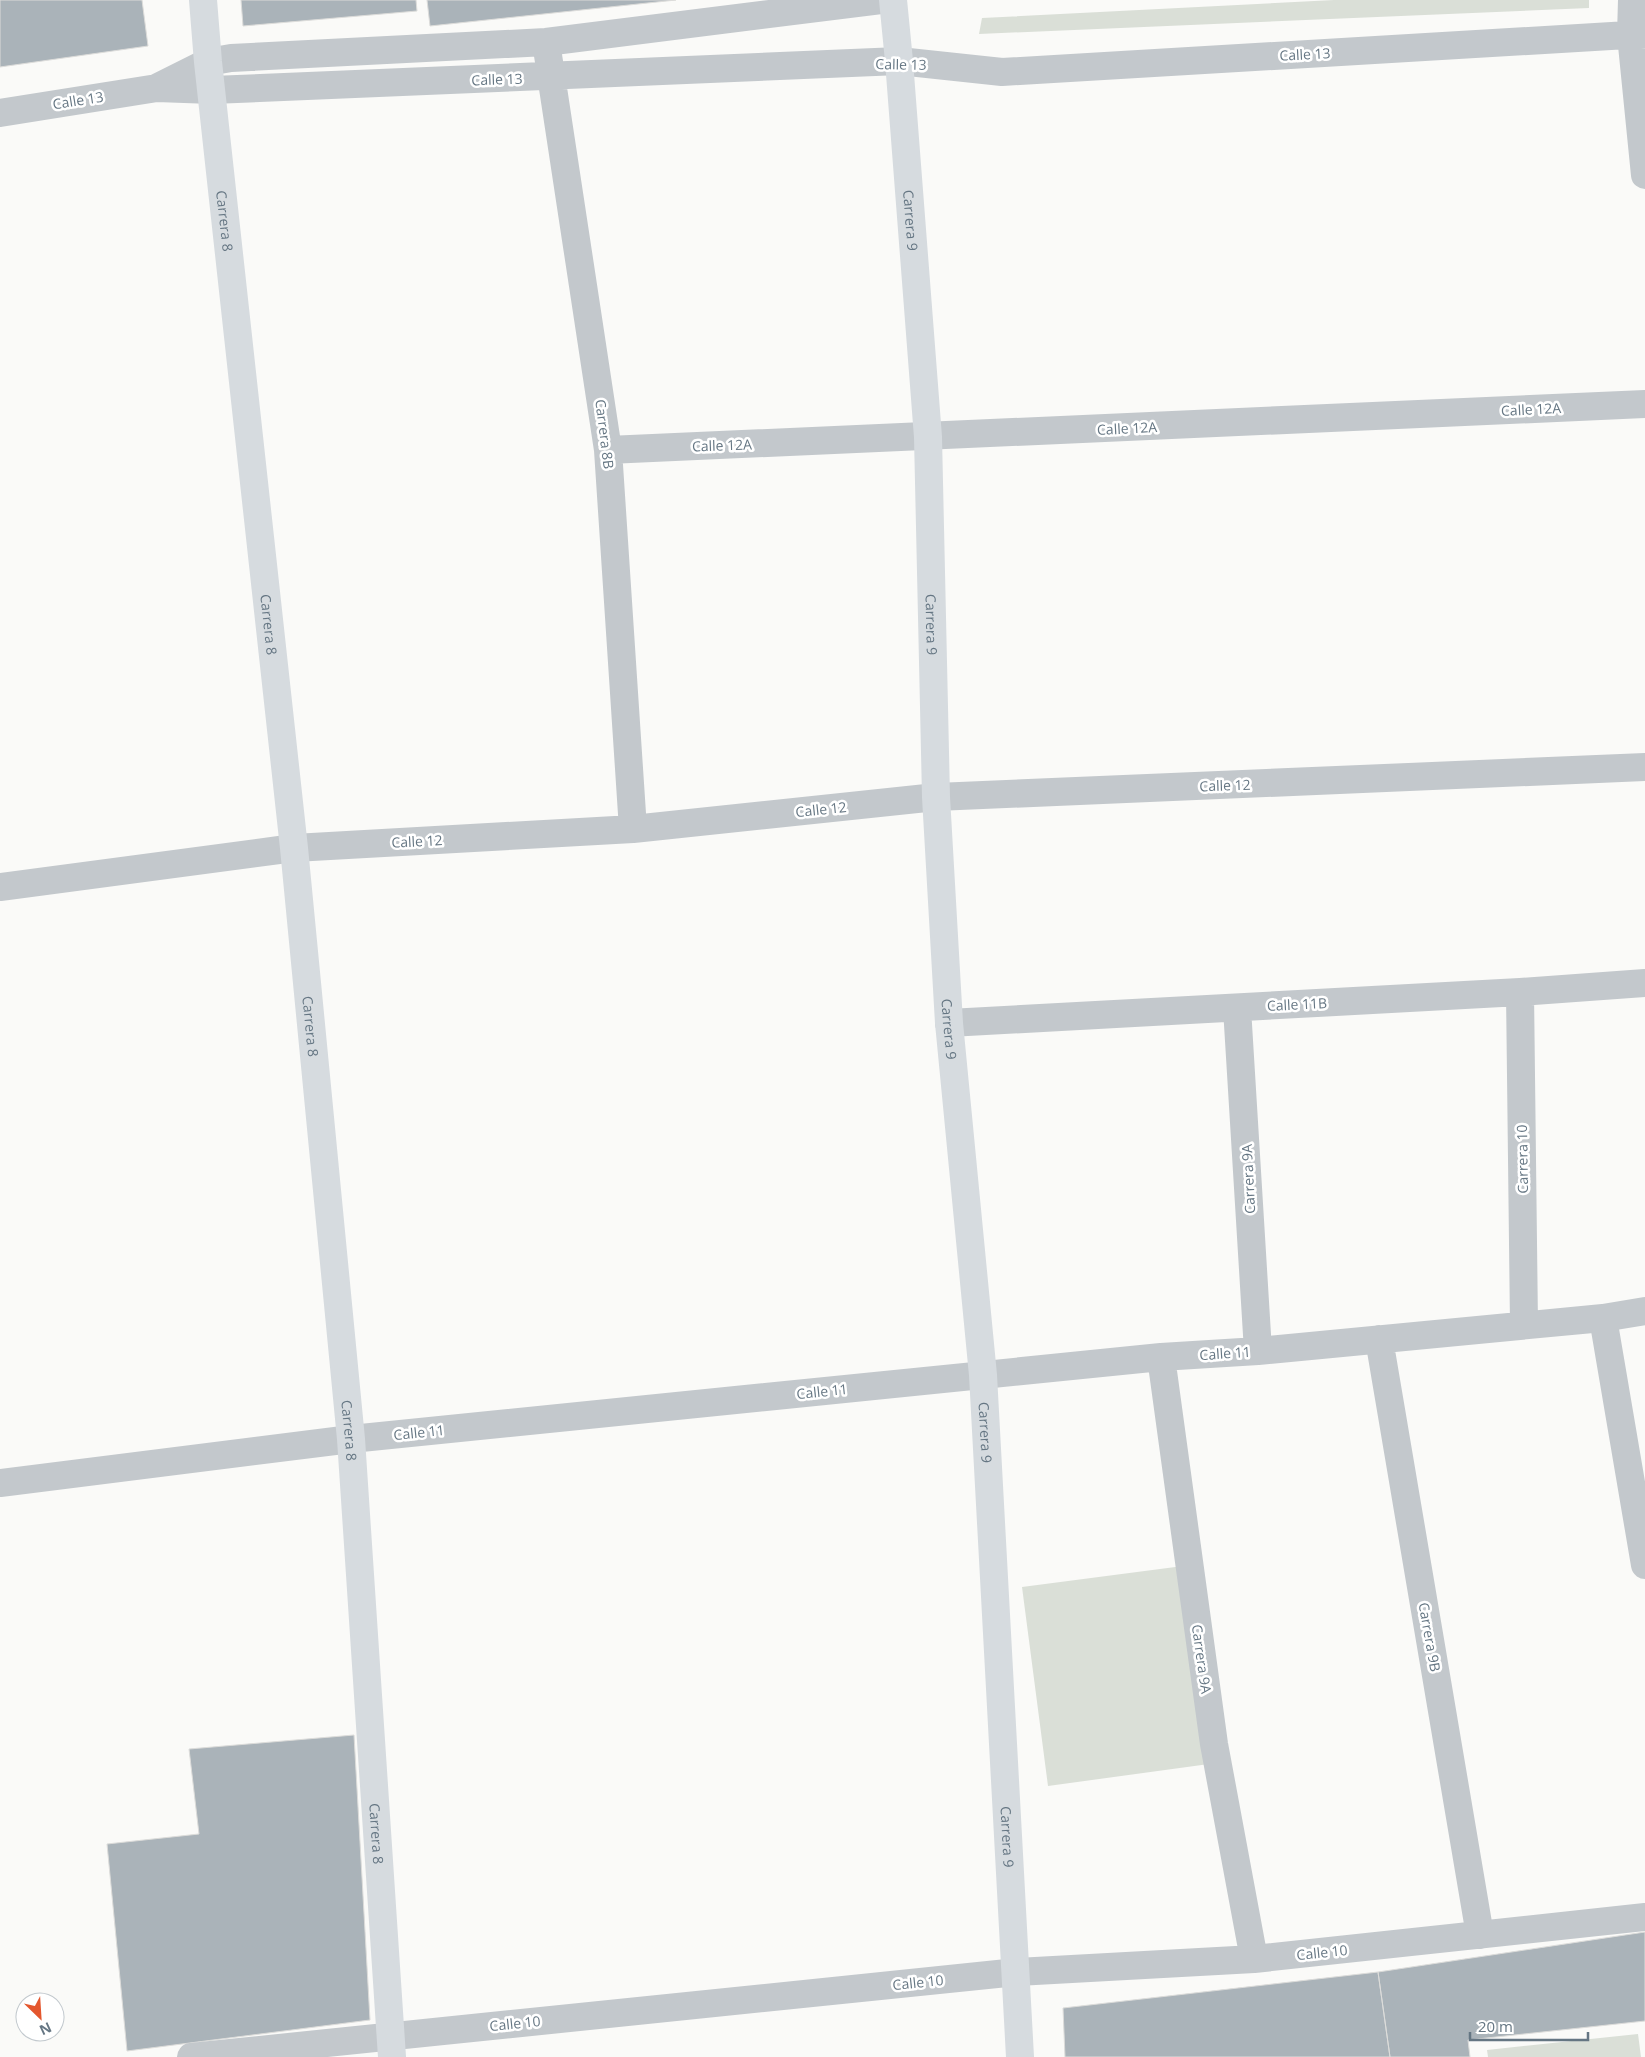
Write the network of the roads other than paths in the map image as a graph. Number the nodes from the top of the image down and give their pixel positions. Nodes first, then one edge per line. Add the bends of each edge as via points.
1 (203, 0) edge
2 (881, 0) edge
3 (893, 0) edge
4 (1632, 0) edge
5 (1638, 34) edge
6 (546, 42) junction
7 (900, 61) junction
8 (208, 62) junction
9 (550, 77) junction
10 (156, 88) junction
11 (212, 90) junction
12 (0, 113) edge
13 (1645, 175) edge
14 (1645, 404) edge
15 (928, 437) junction
16 (608, 450) junction
17 (1645, 767) edge
18 (936, 797) junction
19 (633, 829) junction
20 (294, 848) junction
21 (0, 888) edge
22 (1645, 983) edge
23 (1520, 992) junction
24 (1238, 1008) junction
25 (949, 1023) junction
26 (1645, 1311) edge
27 (1603, 1318) junction
28 (1524, 1325) junction
29 (1379, 1339) junction
30 (1258, 1351) junction
31 (1161, 1357) junction
32 (983, 1375) junction
33 (351, 1439) junction
34 (0, 1483) edge
35 (1645, 1565) edge
36 (1645, 1917) edge
37 (1480, 1935) junction
38 (1254, 1959) junction
39 (1017, 1972) junction
40 (392, 2046) edge
41 (192, 2057) edge
42 (1020, 2057) edge

1 - 8 main road, Carrera 8
2 - 6 street, Calle 13
3 - 7 main road, Carrera 9
4 - 5 street
5 - 7 street, Calle 13 via 1002,72
5 - 13 street
6 - 8 street, Calle 13 via 231,58
6 - 9 street, Carrera 8B
7 - 9 street, Calle 13
7 - 15 main road, Carrera 9
8 - 10 street, Calle 13
8 - 11 main road, Carrera 8
9 - 11 street, Calle 13
9 - 16 street, Carrera 8B
10 - 11 street, Calle 13
10 - 12 street, Calle 13
11 - 20 main road, Carrera 8
14 - 15 street, Calle 12A
15 - 16 street, Calle 12A
15 - 18 main road, Carrera 9
16 - 19 street, Carrera 8B
17 - 18 street, Calle 12
18 - 19 street, Calle 12
18 - 25 main road, Carrera 9
19 - 20 street, Calle 12
20 - 21 street, Calle 12
20 - 33 main road, Carrera 8
22 - 23 street, Calle 11B
23 - 24 street, Calle 11B
23 - 28 street, Carrera 10
24 - 25 street, Calle 11B
24 - 30 street, Carrera 9A
25 - 32 main road, Carrera 9
26 - 27 street, Calle 11
27 - 28 street, Calle 11
27 - 35 street
28 - 29 street, Calle 11
29 - 30 street, Calle 11
29 - 37 street, Carrera 9B
30 - 31 street, Calle 11
31 - 32 street, Calle 11
31 - 38 street, Carrera 9A via 1214,1744
32 - 33 street, Calle 11
32 - 39 main road, Carrera 9
33 - 34 street, Calle 11
33 - 40 main road, Carrera 8
36 - 37 street, Calle 10
37 - 38 street, Calle 10
38 - 39 street, Calle 10
39 - 40 street, Calle 10
39 - 42 main road, Carrera 9
40 - 41 street, Calle 10

